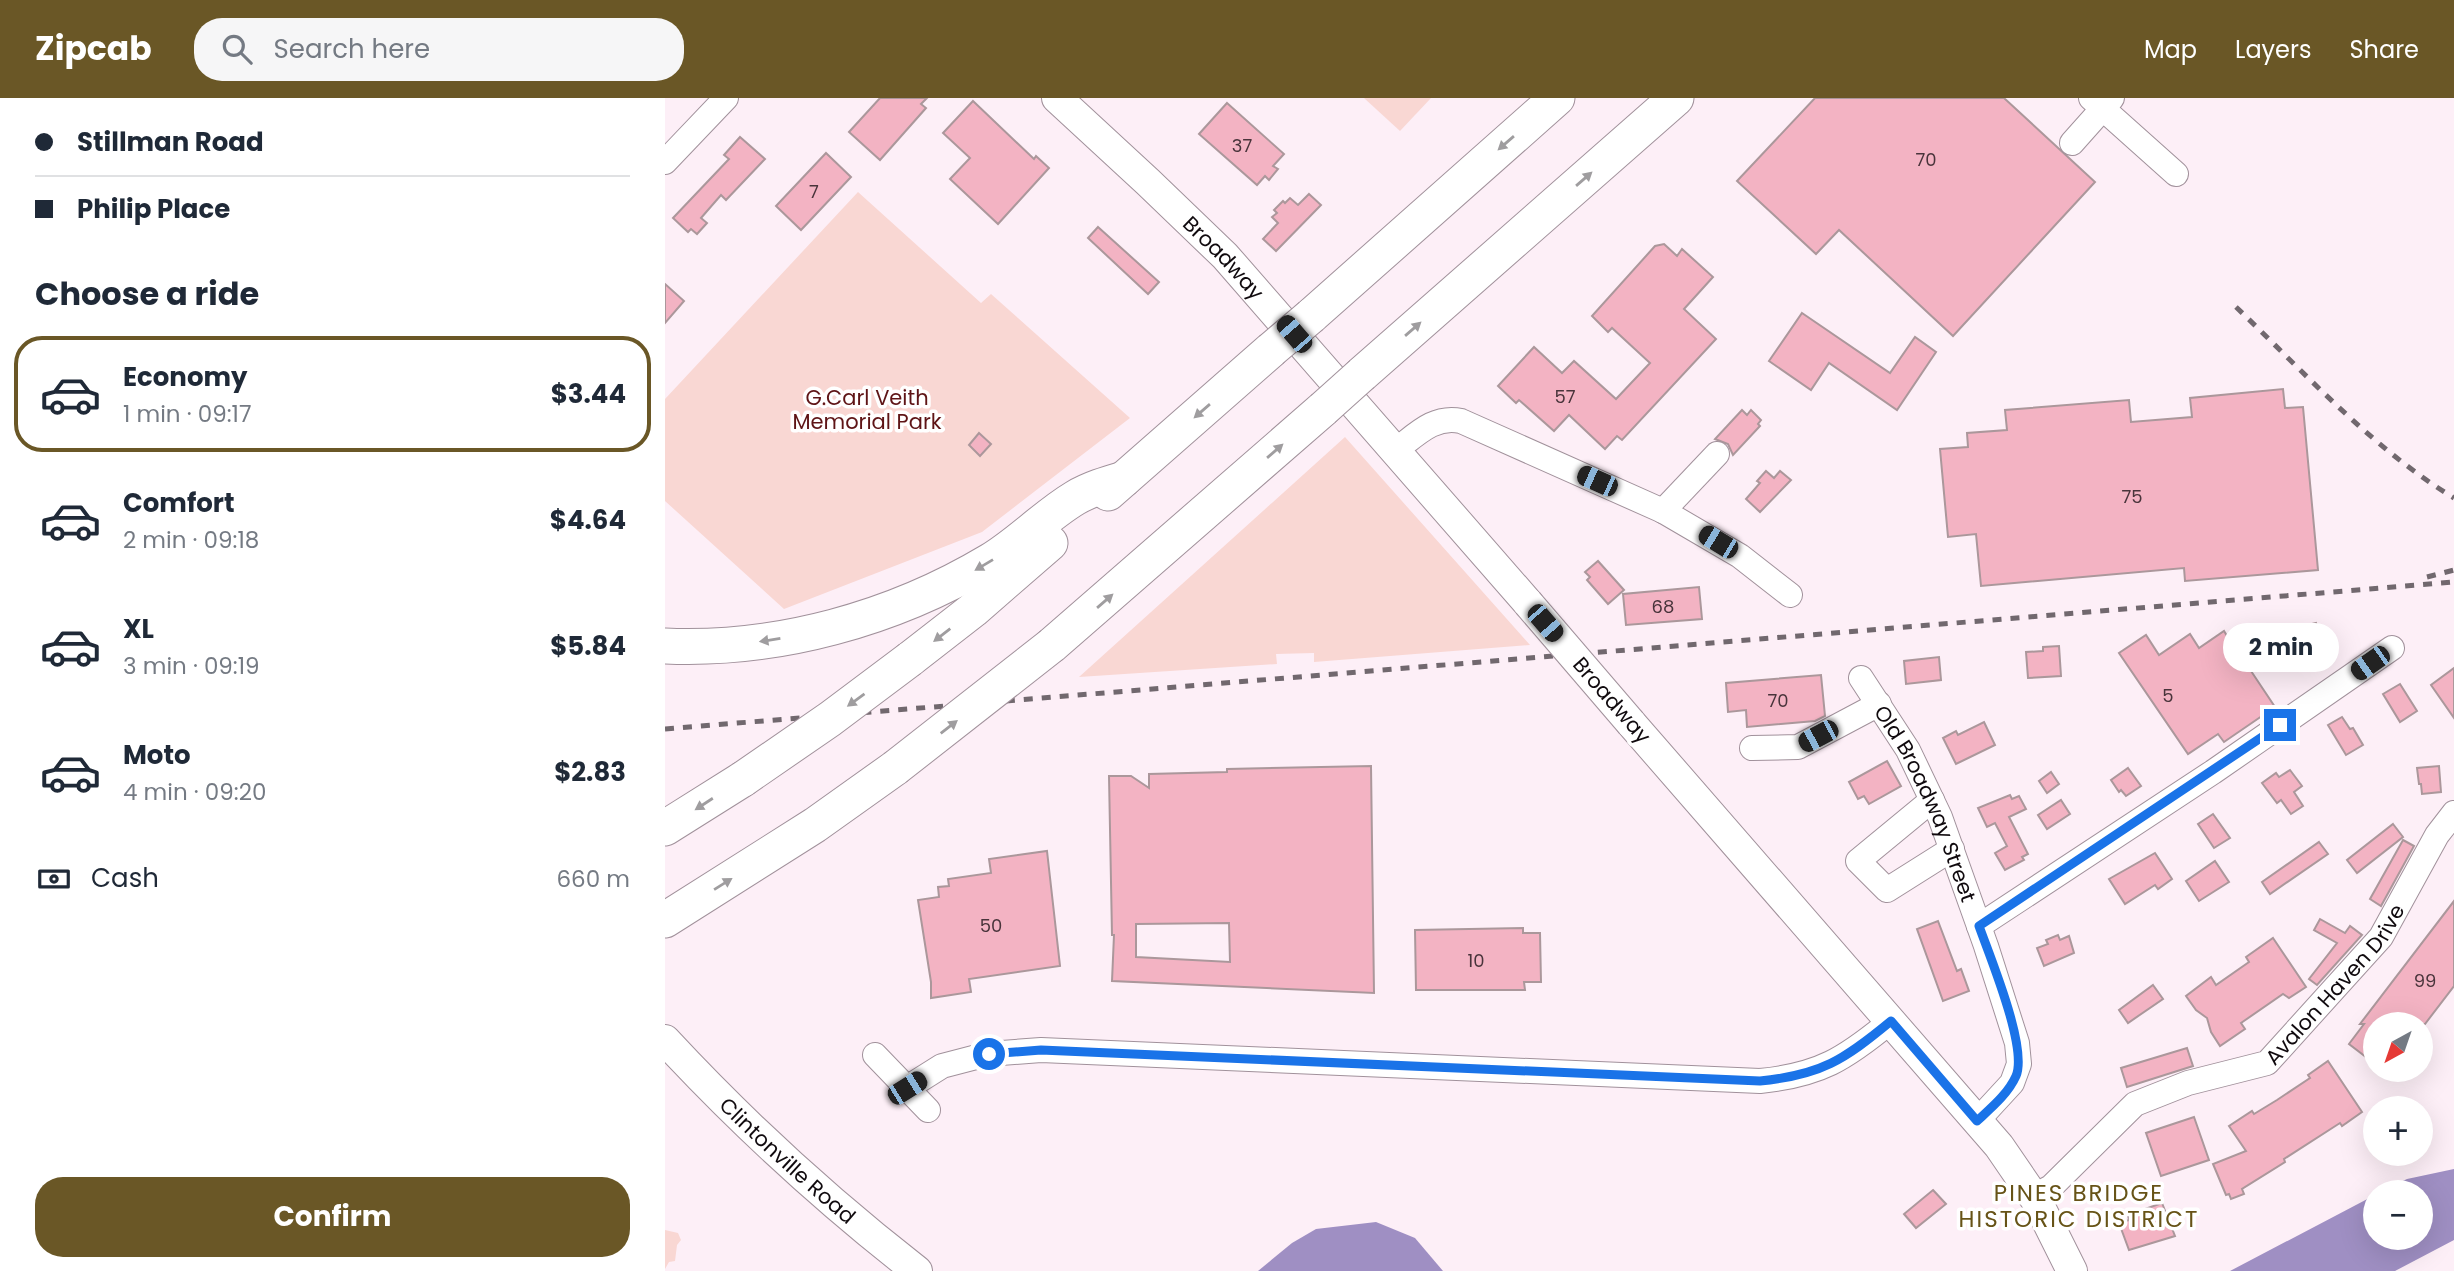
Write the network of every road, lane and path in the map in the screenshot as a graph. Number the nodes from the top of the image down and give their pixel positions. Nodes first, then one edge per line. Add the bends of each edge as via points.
1 (726, 98) edge
2 (1057, 98) edge
3 (1557, 98) edge
4 (1676, 98) edge
5 (2102, 101) edge
6 (2072, 143) dead end
7 (665, 162) edge
8 (2176, 174) dead end
9 (1396, 450) junction
10 (1717, 454) dead end
11 (1124, 479) junction
12 (1663, 511) junction
13 (1790, 594) dead end
14 (665, 646) edge
15 (2392, 648) dead end
16 (1861, 678) dead end
17 (1879, 704) junction
18 (1752, 748) dead end
19 (1932, 800) junction
20 (2454, 813) edge
21 (665, 828) edge
22 (1952, 849) junction
23 (665, 920) edge
24 (1979, 926) junction
25 (1891, 1021) junction
26 (665, 1040) edge
27 (875, 1055) dead end
28 (907, 1088) junction
29 (928, 1110) dead end
30 (1977, 1121) junction
31 (2034, 1196) junction
32 (903, 1267) edge
33 (2072, 1271) edge

1 - 7 street
2 - 9 main road, Broadway via 1224,256
3 -> 11 highway, bridge
23 -> 4 highway, bridge via 895,768 1052,645
5 - 6 street
5 - 8 street
9 - 12 street via 1432,423 1453,419
9 - 25 main road, Broadway, bridge
10 - 12 street
11 -> 14 highway via 1074,499 971,572 880,612 773,640
11 -> 21 highway, bridge via 910,659 743,779
12 - 13 street via 1740,556
15 - 24 street
16 - 17 street, Old Broadway Street
17 - 18 street via 1798,747
17 - 19 street, Old Broadway Street
19 - 22 street, Old Broadway Street
19 - 22 street via 1858,861 1887,890
20 - 31 street, Avalon Haven Drive via 2381,937 2267,1063 2189,1083 2135,1104 2051,1187
22 - 24 street, Old Broadway Street
24 - 30 street, Old Broadway Street via 2017,1043 2019,1064 2005,1093
25 - 28 street via 1832,1063 1792,1078 1760,1081 1041,1050 989,1054 942,1066
25 - 30 main road, Broadway
26 - 32 main road, Clintonville Road via 780,1156
27 - 28 street
28 - 29 street
30 - 31 main road, Broadway
31 - 33 main road, Broadway

